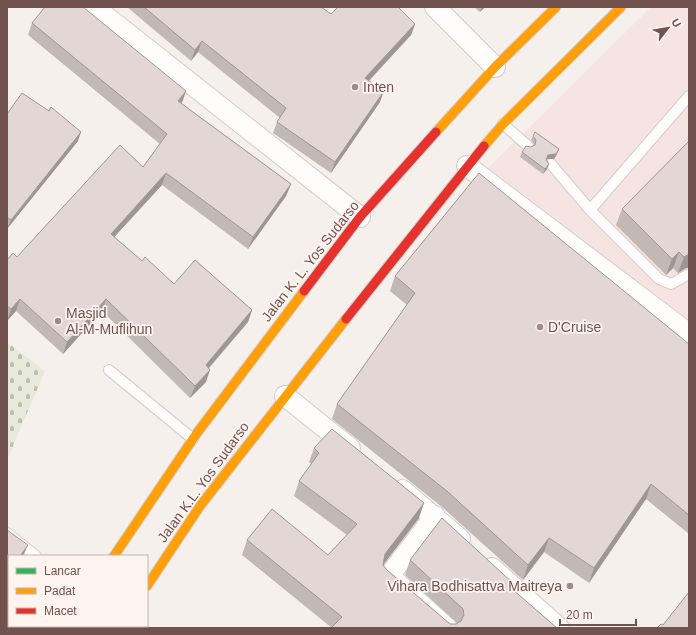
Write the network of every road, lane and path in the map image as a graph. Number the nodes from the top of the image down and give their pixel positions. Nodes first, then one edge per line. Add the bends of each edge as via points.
1 (94, 7) edge
2 (435, 7) edge
3 (556, 7) edge
4 (621, 7) edge
5 (495, 67) junction
6 (689, 96) edge
7 (502, 124) junction
8 (528, 146) edge
9 (551, 164) dead end
10 (467, 166) junction
11 (590, 210) junction
12 (360, 217) junction
13 (689, 274) edge
14 (689, 334) edge
15 (109, 370) dead end
16 (285, 396) junction
17 (193, 439) junction
18 (363, 458) edge
19 (387, 478) edge
20 (435, 516) junction
21 (7, 533) edge
22 (35, 555) edge
23 (115, 555) edge
24 (148, 584) edge
25 (447, 628) edge
26 (559, 628) edge

1 - 12 street
2 - 5 street
3 - 5 main road, Jalan K. L. Yos Sudarso
4 - 7 main road
5 - 12 main road, Jalan K. L. Yos Sudarso
6 - 11 lane
7 - 8 lane
7 - 10 main road
9 - 11 lane
10 - 14 street
10 - 16 main road
11 - 13 lane via 659,279 671,284
12 - 17 main road, Jalan K. L. Yos Sudarso
15 - 17 lane
16 - 18 street
16 - 24 main road, Jalan K.L. Yos Sudarso via 200,506
17 - 23 main road, Jalan K. L. Yos Sudarso
19 - 20 street
20 - 25 street via 389,576
20 - 26 street
21 - 22 lane

